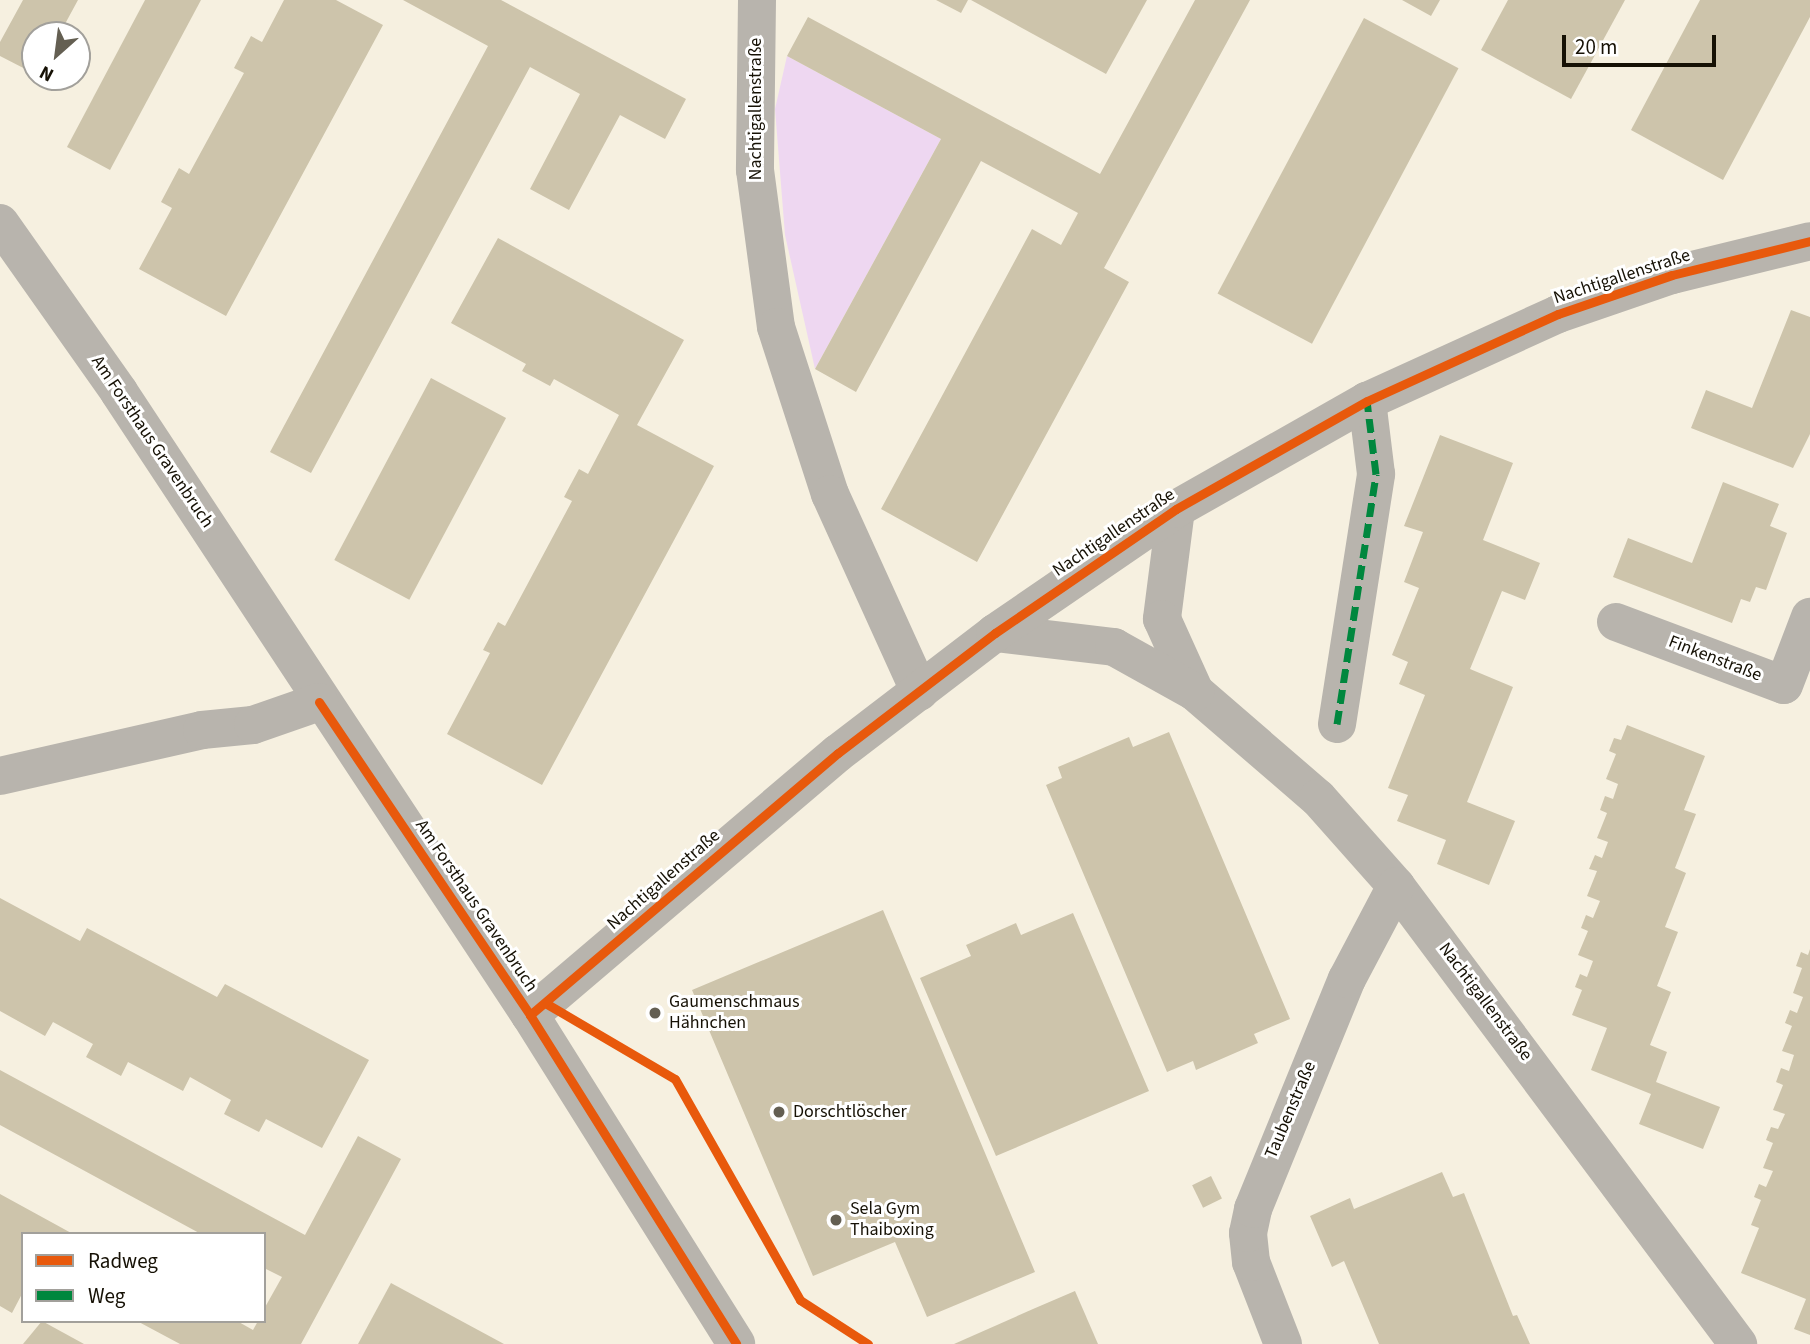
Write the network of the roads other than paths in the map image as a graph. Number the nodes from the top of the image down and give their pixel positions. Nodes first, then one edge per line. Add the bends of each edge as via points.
1 (757, 0) edge
2 (0, 223) edge
3 (1810, 241) edge
4 (1367, 401) junction
5 (1176, 509) junction
6 (1810, 617) edge
7 (1616, 622) dead end
8 (995, 633) junction
9 (919, 692) junction
10 (1195, 692) junction
11 (319, 702) junction
12 (1337, 724) dead end
13 (0, 776) edge
14 (1396, 886) junction
15 (530, 1015) junction
16 (736, 1344) edge
17 (1283, 1344) edge
18 (1738, 1344) edge

1 - 9 street, Nachtigallenstraße via 755,170 776,327 830,494
2 - 11 street, Am Forsthaus Gravenbruch via 119,392
3 - 4 street, Nachtigallenstraße via 1672,275 1558,314
4 - 5 street, Nachtigallenstraße
4 - 12 street via 1376,474
5 - 8 street, Nachtigallenstraße
5 - 10 street, Nachtigallenstraße via 1161,619
6 - 7 street, Finkenstraße via 1784,685
8 - 9 street, Nachtigallenstraße
8 - 10 street, Nachtigallenstraße via 1114,647
9 - 15 street, Nachtigallenstraße via 769,809
10 - 14 street, Nachtigallenstraße via 1318,798
11 - 13 street via 275,720 202,730
11 - 15 street, Am Forsthaus Gravenbruch
14 - 17 street, Taubenstraße via 1347,979 1253,1209 1248,1233 1251,1262
14 - 18 street, Nachtigallenstraße
15 - 16 street, Am Forsthaus Gravenbruch

